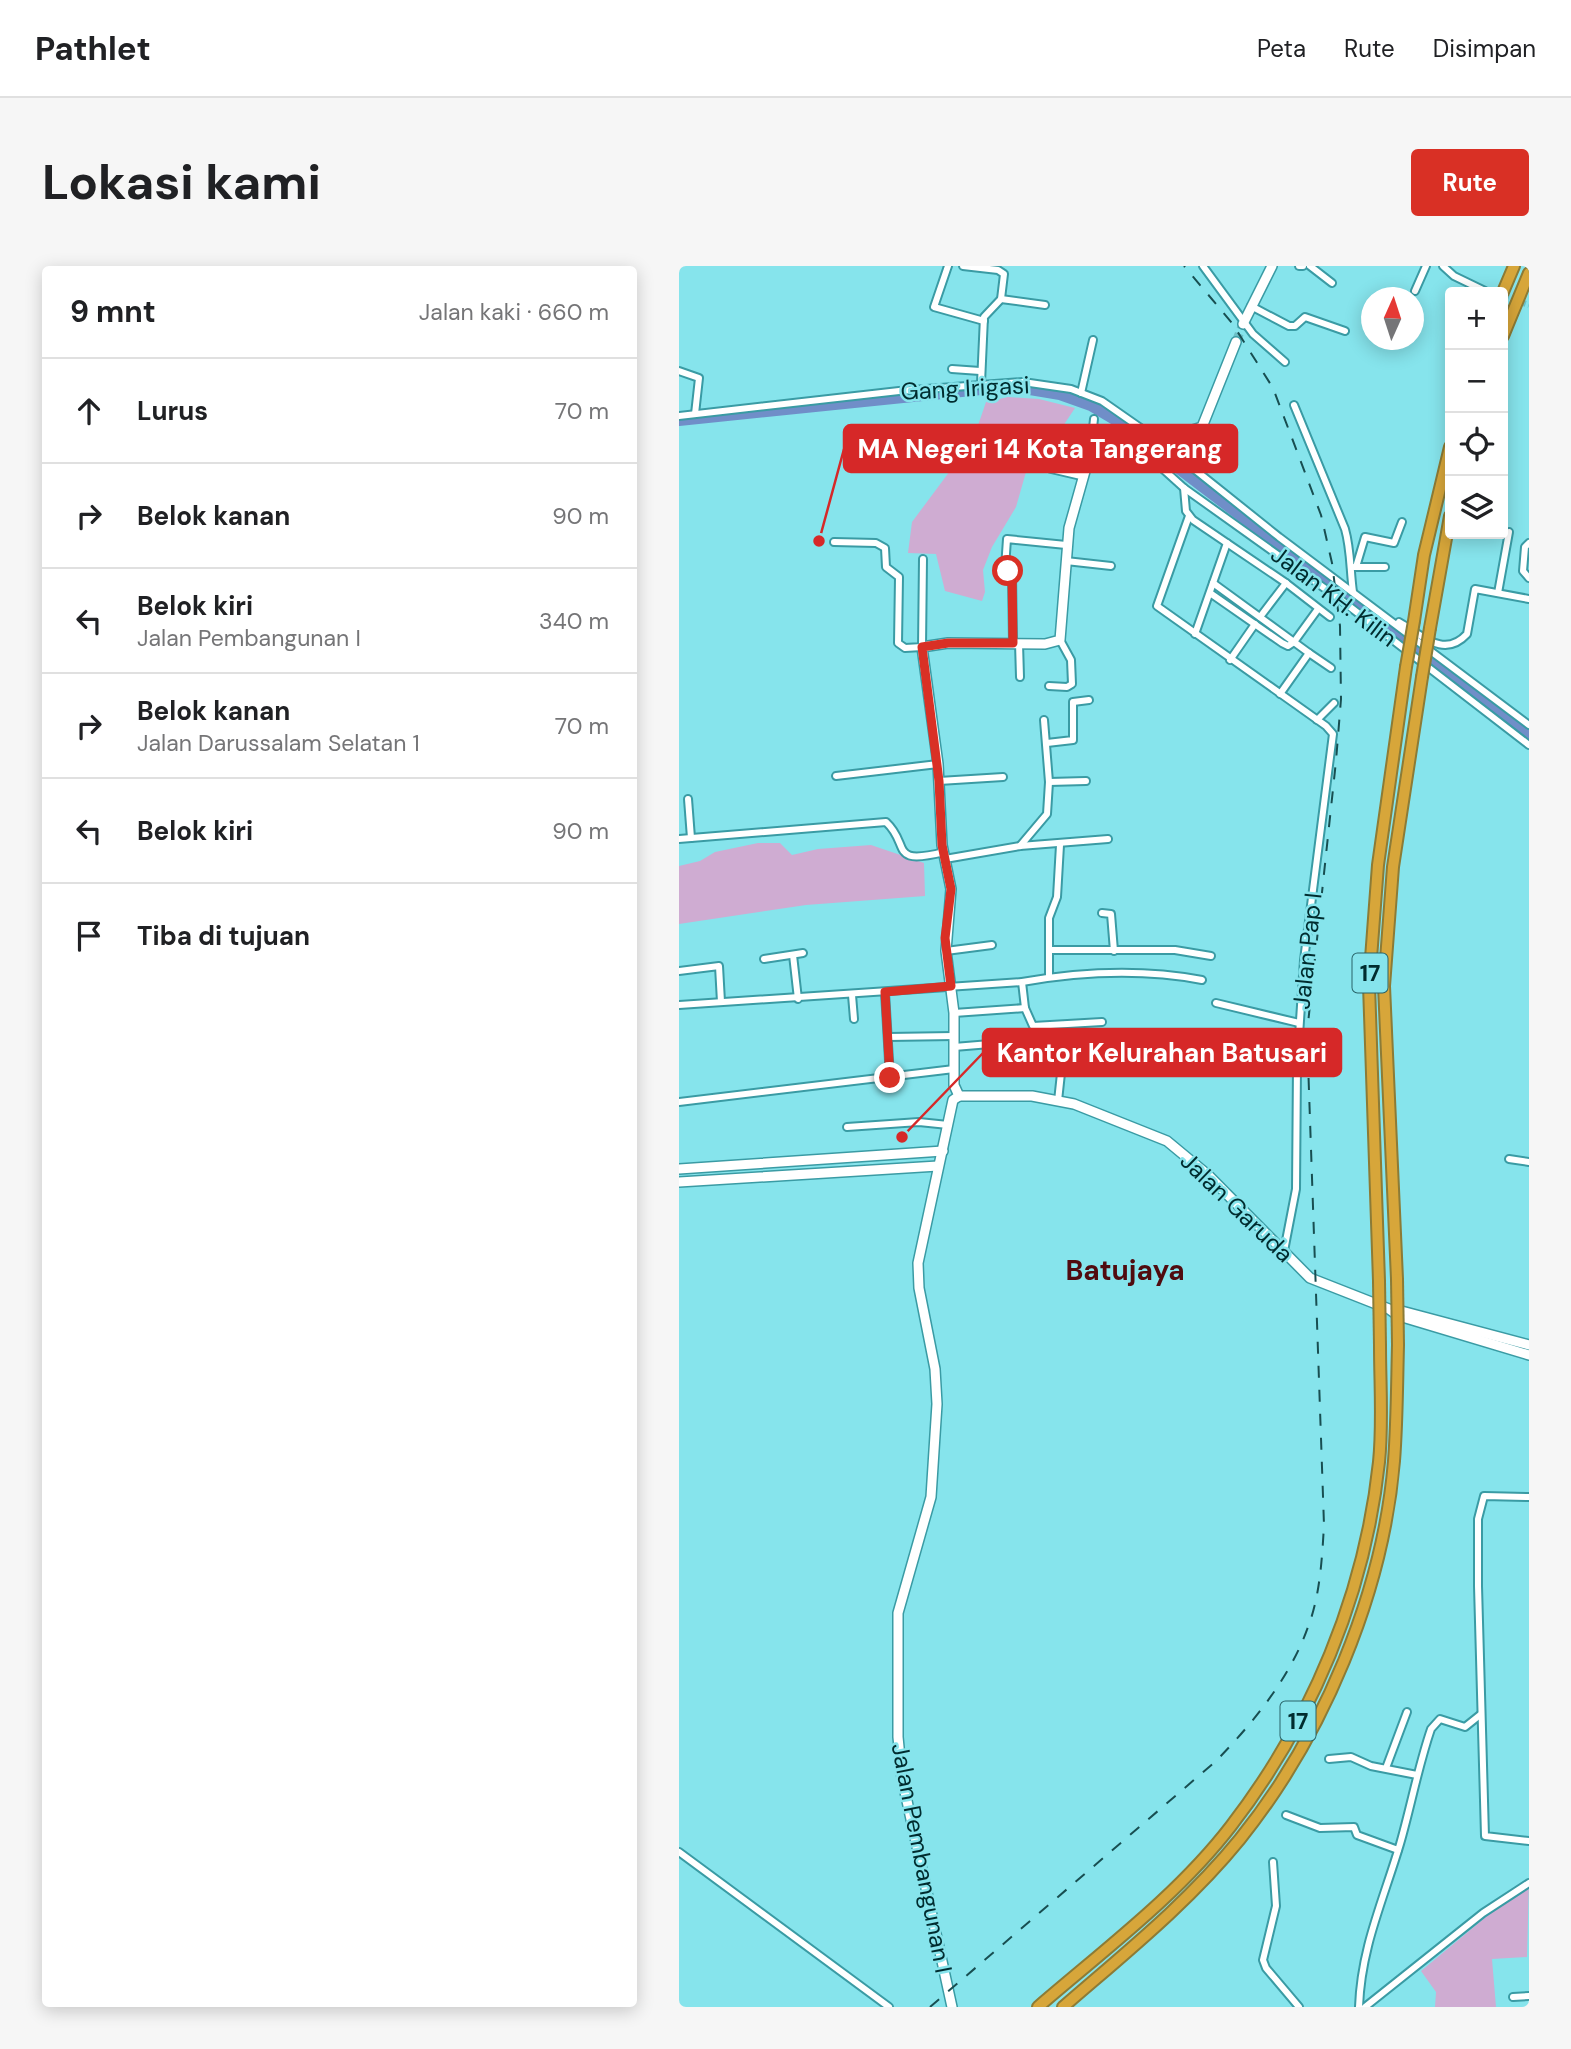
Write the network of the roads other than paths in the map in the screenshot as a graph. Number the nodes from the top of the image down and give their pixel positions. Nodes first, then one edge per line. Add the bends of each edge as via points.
1 (948, 266) edge
2 (963, 266) edge
3 (1203, 266) edge
4 (1272, 266) edge
5 (1310, 266) edge
6 (1426, 266) edge
7 (1443, 266) edge
8 (1514, 266) edge
9 (1529, 273) edge
10 (1332, 283) dead end
11 (1417, 287) edge
12 (1477, 287) edge
13 (1505, 287) edge
14 (1001, 299) junction
15 (1045, 305) dead end
16 (1250, 305) junction
17 (984, 321) junction
18 (1243, 323) junction
19 (1508, 324) edge
20 (1345, 331) dead end
21 (1093, 340) dead end
22 (1236, 342) tunnel mouth
23 (1285, 362) dead end
24 (952, 369) dead end
25 (679, 371) edge
26 (980, 371) junction
27 (981, 383) junction
28 (1081, 393) junction
29 (1294, 405) dead end
30 (695, 414) junction
31 (679, 416) edge
32 (1094, 419) dead end
33 (1154, 439) junction
34 (1163, 445) junction
35 (1140, 449) junction
36 (1090, 455) junction
37 (1155, 457) junction
38 (1445, 468) edge
39 (1051, 469) dead end
40 (1081, 476) junction
41 (1184, 488) junction
42 (1189, 516) junction
43 (1402, 522) dead end
44 (1509, 533) dead end
45 (1446, 539) edge
46 (834, 541) dead end
47 (1227, 543) junction
48 (1529, 543) edge
49 (1066, 545) junction
50 (923, 559) dead end
51 (1066, 561) junction
52 (1111, 566) dead end
53 (1353, 567) junction
54 (1385, 567) dead end
55 (1529, 578) edge
56 (1213, 583) junction
57 (1286, 583) junction
58 (1353, 592) junction
59 (1210, 593) junction
60 (1498, 593) junction
61 (1529, 598) edge
62 (1318, 609) junction
63 (1260, 617) junction
64 (1330, 617) dead end
65 (1394, 622) junction
66 (1255, 624) junction
67 (1195, 634) junction
68 (1060, 640) junction
69 (1294, 642) junction
70 (1016, 643) junction
71 (922, 647) junction
72 (1309, 653) junction
73 (1230, 660) junction
74 (1331, 668) dead end
75 (1020, 677) dead end
76 (1049, 686) dead end
77 (1280, 694) junction
78 (1089, 700) dead end
79 (1334, 703) dead end
80 (1044, 720) dead end
81 (1317, 720) junction
82 (1529, 725) edge
83 (1047, 743) junction
84 (1529, 745) edge
85 (938, 764) junction
86 (836, 776) dead end
87 (1003, 776) dead end
88 (939, 781) junction
89 (1086, 781) dead end
90 (1049, 782) junction
91 (688, 799) dead end
92 (691, 838) junction
93 (679, 839) edge
94 (1108, 839) dead end
95 (1060, 845) junction
96 (1020, 846) junction
97 (944, 855) junction
98 (1102, 913) dead end
99 (992, 945) dead end
100 (1050, 950) junction
101 (946, 951) junction
102 (1114, 951) junction
103 (803, 953) dead end
104 (793, 955) junction
105 (1211, 956) dead end
106 (764, 959) dead end
107 (679, 971) edge
108 (1049, 977) junction
109 (1202, 980) dead end
110 (1021, 982) junction
111 (951, 986) junction
112 (885, 992) junction
113 (852, 995) junction
114 (798, 999) junction
115 (722, 1002) junction
116 (1216, 1003) dead end
117 (679, 1004) edge
118 (1025, 1008) junction
119 (954, 1013) junction
120 (854, 1018) dead end
121 (1102, 1022) dead end
122 (1299, 1023) junction
123 (954, 1036) junction
124 (888, 1037) junction
125 (1014, 1042) dead end
126 (954, 1047) junction
127 (1062, 1064) dead end
128 (954, 1069) junction
129 (890, 1078) junction
130 (959, 1096) junction
131 (1058, 1101) junction
132 (679, 1102) edge
133 (948, 1125) junction
134 (847, 1127) dead end
135 (943, 1151) junction
136 (1509, 1159) dead end
137 (1529, 1162) edge
138 (939, 1166) junction
139 (679, 1169) edge
140 (679, 1182) edge
141 (1283, 1251) junction
142 (1460, 1331) junction
143 (1529, 1345) edge
144 (1529, 1354) edge
145 (1529, 1497) edge
146 (1407, 1712) dead end
147 (1480, 1715) junction
148 (1329, 1759) dead end
149 (1385, 1768) junction
150 (1417, 1775) junction
151 (1286, 1815) dead end
152 (1529, 1841) edge
153 (1398, 1850) junction
154 (679, 1852) edge
155 (1273, 1862) dead end
156 (1529, 1883) edge
157 (1529, 1996) edge
158 (1513, 1997) dead end
159 (889, 2007) edge
160 (952, 2007) edge
161 (1038, 2007) edge
162 (1063, 2007) edge
163 (1299, 2007) edge
164 (1359, 2007) edge
165 (1365, 2007) edge

1 - 17 street via 934,307
2 - 14 street via 1002,271
3 - 18 street
4 - 16 street
5 - 10 street
6 - 11 street
7 - 12 street
8 - 13 highway
9 - 19 highway
14 - 15 street
14 - 17 street
16 - 18 street
16 - 20 street via 1289,326 1305,317
17 - 26 street
18 - 23 street
21 - 28 street
22 - 34 street via 1208,419 1197,430 1171,437
24 - 26 street
25 - 30 street via 699,378
26 - 27 street
27 - 28 street, Gang Irigasi via 1035,383
27 - 30 street, Gang Irigasi
28 - 33 street, Gang Irigasi via 1102,401
29 - 53 street via 1345,529
30 - 31 street, Gang Irigasi
32 - 36 street
33 - 34 street, Gang Irigasi
33 - 35 street
34 - 37 street
34 - 58 street, Gang Irigasi
35 - 36 street via 1103,449
35 - 37 street, Jalan KH. Kilin
36 - 40 street
37 - 41 street, Jalan KH. Kilin
38 - 161 highway, 17, bridge via 1424,555 1378,865 1370,985 1379,1461 1367,1538 1347,1612 1313,1695 1230,1827 1166,1895
39 - 40 street
40 - 49 street
41 - 42 street
41 - 84 street, Jalan KH. Kilin via 1341,600
42 - 47 street
42 - 67 street via 1157,606
43 - 53 street via 1394,543 1365,537
44 - 60 street
45 - 162 highway, 17, bridge via 1393,867 1384,986 1398,1345 1394,1463 1382,1542 1361,1617 1325,1703 1240,1839 1178,1906
46 - 71 street via 883,546 887,567 899,577 898,643 905,648
47 - 56 street
47 - 57 street
48 - 55 street via 1523,571
49 - 51 street
49 - 70 street via 1007,539 1005,568 1012,574
50 - 71 street
51 - 52 street
51 - 68 street
53 - 54 street
53 - 58 street
56 - 59 street
56 - 63 street
57 - 62 street
57 - 63 street
58 - 65 street, Jalan KH. Kilin
59 - 66 street
59 - 67 street
60 - 61 street
60 - 65 street via 1474,590 1467,634 1452,646 1438,646
62 - 64 street
62 - 69 street
63 - 69 street
65 - 82 street, Jalan KH. Kilin
66 - 69 street via 1286,645
66 - 73 street
67 - 73 street
68 - 70 street
68 - 76 street via 1071,660 1072,684
69 - 72 street
70 - 71 street
70 - 75 street
71 - 85 street
72 - 74 street
72 - 77 street
73 - 77 street
77 - 81 street
78 - 83 street via 1073,702 1073,740
79 - 81 street
80 - 83 street
81 - 122 street, Jalan Pap I via 1333,734
83 - 90 street
85 - 86 street
85 - 88 street
87 - 88 street
88 - 97 street
89 - 90 street
90 - 96 street via 1047,814
91 - 92 street
92 - 93 street
92 - 97 street via 885,822 899,850 908,855
94 - 95 street
95 - 96 street
95 - 100 street via 1057,897 1049,918
96 - 97 street
97 - 101 street via 951,900
98 - 102 street via 1111,915
99 - 101 street
100 - 102 street
100 - 108 street
101 - 111 street
102 - 105 street via 1175,950
103 - 104 street
104 - 106 street
104 - 114 street
107 - 115 street via 719,966
108 - 109 street via 1166,973
108 - 110 street
110 - 111 street
110 - 118 street
111 - 112 street
111 - 119 street
112 - 113 street
112 - 124 street
113 - 114 street
113 - 120 street
114 - 115 street
115 - 117 street
116 - 122 street
118 - 119 street
118 - 121 street via 1033,1026
119 - 123 street
122 - 141 street, Jalan Pap I via 1296,1189
123 - 124 street
123 - 126 street
124 - 129 street
125 - 126 street
126 - 128 street
127 - 131 street
128 - 129 street
128 - 130 street
129 - 132 street
130 - 131 street, Jalan Garuda via 998,1094
130 - 133 street, Jalan Pembangunan I via 953,1100
131 - 141 street, Jalan Garuda via 1167,1141 1208,1175
133 - 134 street via 919,1122
133 - 135 street, Jalan Pembangunan I
135 - 138 street, Jalan Pembangunan I
135 - 139 street
136 - 137 street
138 - 140 street
138 - 160 street, Jalan Pembangunan I via 918,1263 935,1369 933,1480 898,1613 895,1657 902,1778
141 - 142 street, Jalan Garuda via 1310,1278
142 - 143 street, Jalan Garuda
142 - 144 street, Jalan Garuda
145 - 147 street via 1484,1496 1479,1508
146 - 149 street
147 - 150 street via 1465,1727 1436,1720
147 - 152 street via 1485,1836
148 - 149 street via 1351,1757
149 - 150 street
150 - 153 street
151 - 153 street via 1320,1828 1354,1826 1357,1835
153 - 164 street via 1364,1951
154 - 159 street
155 - 163 street via 1276,1906 1263,1960
156 - 165 street via 1483,1913
157 - 158 street

